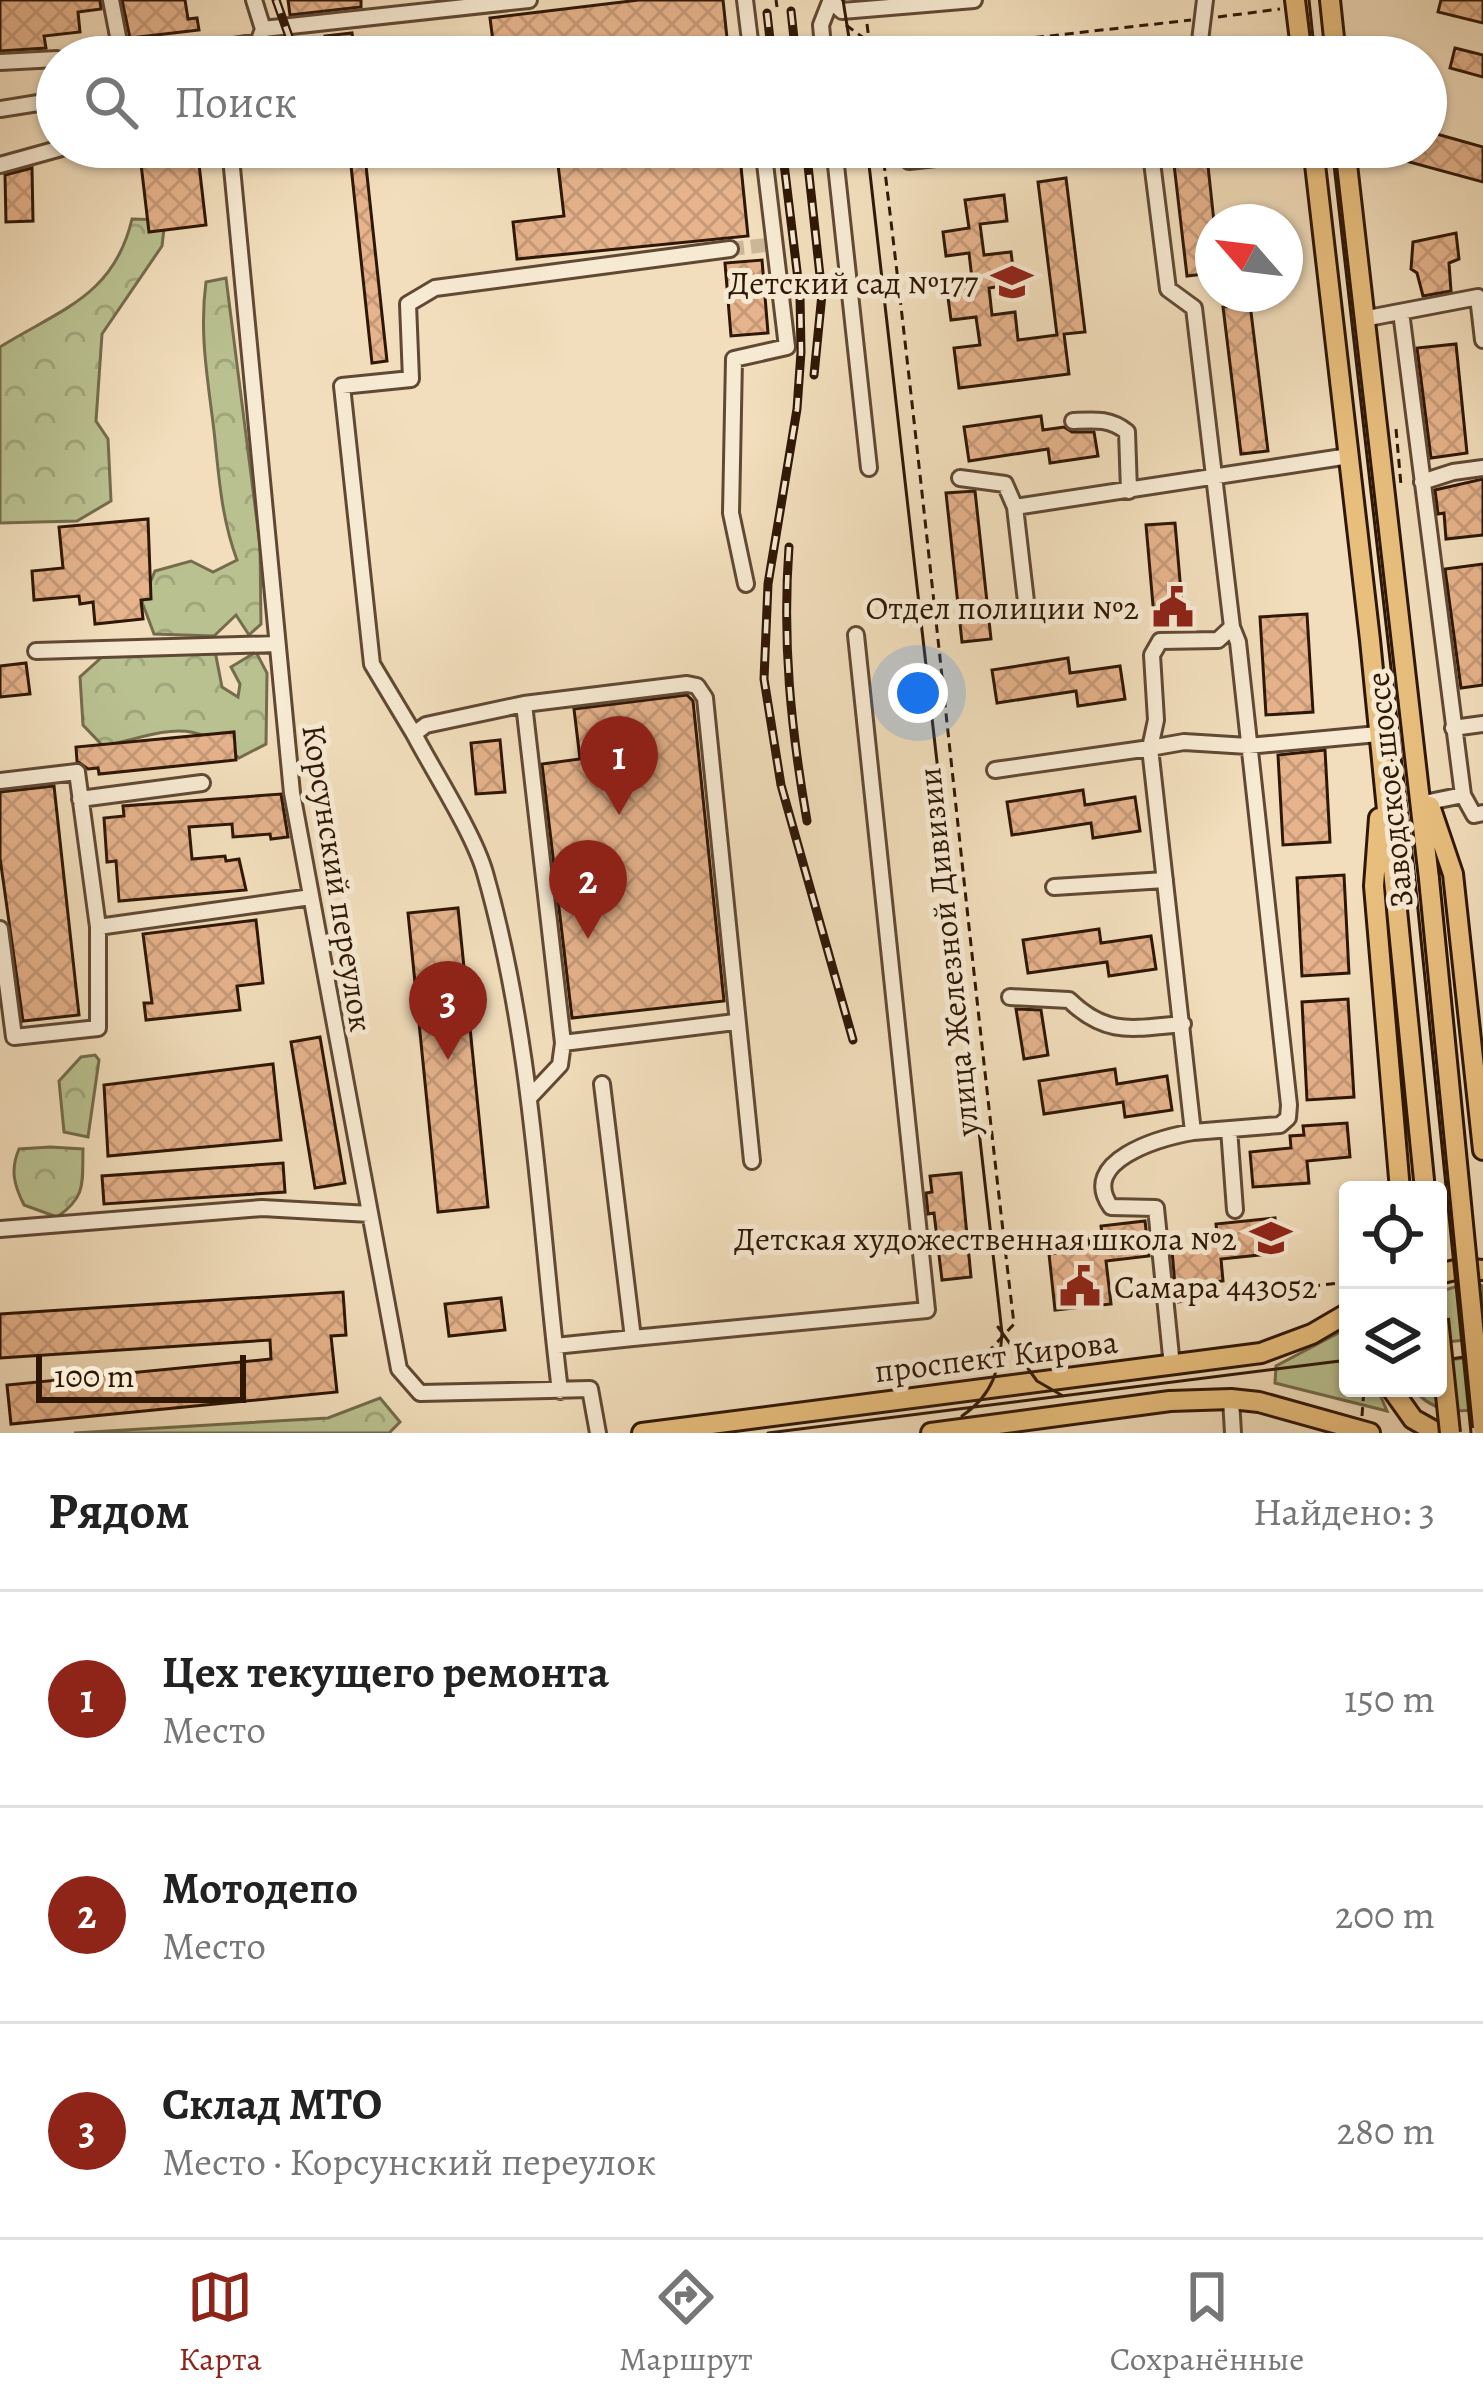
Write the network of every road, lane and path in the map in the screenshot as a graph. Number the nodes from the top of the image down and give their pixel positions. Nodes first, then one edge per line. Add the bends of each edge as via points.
1 (111, 0) edge
2 (254, 0) edge
3 (529, 0) edge
4 (745, 0) edge
5 (974, 0) edge
6 (1205, 0) edge
7 (1330, 0) edge
8 (830, 1) edge
9 (445, 4) edge
10 (1289, 4) edge
11 (869, 5) edge
12 (1203, 19) junction
13 (117, 36) edge
14 (257, 36) edge
15 (292, 36) edge
16 (749, 36) edge
17 (821, 36) edge
18 (870, 36) edge
19 (1045, 36) edge
20 (1201, 36) edge
21 (1297, 36) edge
22 (1334, 36) edge
23 (36, 60) edge
24 (0, 62) edge
25 (36, 103) edge
26 (0, 109) edge
27 (36, 155) edge
28 (0, 165) edge
29 (232, 168) edge
30 (766, 168) edge
31 (836, 168) edge
32 (885, 168) edge
33 (1153, 168) edge
34 (1315, 168) edge
35 (1347, 168) edge
36 (730, 249) tunnel mouth
37 (1401, 313) junction
38 (1363, 320) junction
39 (1483, 340) edge
40 (1073, 422) dead end
41 (1349, 456) junction
42 (868, 468) dead end
43 (1483, 468) edge
44 (960, 478) dead end
45 (1215, 480) junction
46 (1422, 482) junction
47 (1130, 491) junction
48 (1015, 507) junction
49 (746, 584) dead end
50 (1027, 610) dead end
51 (1232, 627) junction
52 (856, 635) dead end
53 (277, 644) junction
54 (36, 651) dead end
55 (524, 704) junction
56 (1483, 724) edge
57 (1454, 728) junction
58 (414, 734) junction
59 (1378, 734) junction
60 (1249, 746) junction
61 (1150, 748) junction
62 (995, 770) dead end
63 (1420, 778) junction
64 (1382, 779) junction
65 (0, 781) edge
66 (202, 783) dead end
67 (1463, 795) junction
68 (80, 799) junction
69 (1429, 802) junction
70 (1483, 813) edge
71 (1166, 880) junction
72 (1054, 887) dead end
73 (311, 897) junction
74 (98, 927) junction
75 (0, 929) edge
76 (1010, 998) dead end
77 (735, 1022) junction
78 (1183, 1024) junction
79 (563, 1043) junction
80 (602, 1084) dead end
81 (529, 1098) junction
82 (1228, 1129) junction
83 (1193, 1132) junction
84 (1483, 1150) edge
85 (752, 1161) dead end
86 (1399, 1181) edge
87 (1424, 1181) edge
88 (1235, 1210) dead end
89 (370, 1214) junction
90 (0, 1229) edge
91 (1483, 1270) edge
92 (1447, 1272) edge
93 (1339, 1283) edge
94 (1166, 1304) junction
95 (1339, 1318) edge
96 (633, 1338) junction
97 (555, 1346) junction
98 (1172, 1366) junction
99 (969, 1374) dead end
100 (560, 1390) junction
101 (1363, 1397) edge
102 (1394, 1397) edge
103 (1397, 1397) edge
104 (1446, 1397) edge
105 (1232, 1399) junction
106 (1483, 1427) edge
107 (1343, 1429) edge
108 (1361, 1432) edge
109 (598, 1433) edge
110 (642, 1433) edge
111 (931, 1433) edge
112 (1233, 1433) edge
113 (1370, 1433) edge
114 (1405, 1433) edge
115 (1438, 1433) edge
116 (1450, 1433) edge

1 - 13 street
2 - 14 street
3 - 9 street
4 - 16 street
5 - 11 street
6 - 12 street
7 - 22 main road
8 - 11 street via 842,11
8 - 17 street
9 - 15 street
10 - 12 path
10 - 21 main road
11 - 18 path
12 - 19 path
12 - 20 street
23 - 24 street
25 - 26 street
27 - 28 street
29 - 53 street, Корсунский переулок
30 - 49 street via 787,347 734,358 731,513
31 - 42 street
32 - 99 path, улица Железной Дивизии via 1014,1324
33 - 45 street via 1168,289 1194,308
34 - 41 main road, Заводское шоссе
35 - 38 main road, Заводское шоссе
36 - 58 street via 435,288 408,304 411,379 342,386 372,664
37 - 38 street
37 - 39 street via 1478,297
37 - 46 street
38 - 63 main road, Заводское шоссе
40 - 47 street via 1100,419 1127,432
41 - 45 street
41 - 59 main road, Заводское шоссе
43 - 46 street
44 - 48 street via 1005,484
45 - 47 street
45 - 51 street
46 - 57 street
47 - 48 street
48 - 50 street
51 - 60 street
51 - 61 street via 1218,640 1160,641 1152,655
52 - 96 street via 927,1310
53 - 54 street
53 - 73 street, Корсунский переулок
55 - 58 street
55 - 77 street via 687,684 705,698
55 - 79 street
56 - 57 street
57 - 67 street
58 - 81 street via 484,868
59 - 60 street
59 - 64 main road, Заводское шоссе
60 - 61 street
60 - 82 street via 1289,1105 1280,1125
61 - 62 street
61 - 71 street
63 - 69 main road
63 - 106 main road, Заводское шоссе, bridge
64 - 86 main road via 1374,886
64 - 87 main road, Заводское шоссе
65 - 68 street via 76,772
66 - 68 street
67 - 69 street
67 - 70 street via 1474,814
68 - 74 street
69 - 84 main road via 1453,874
71 - 72 street
71 - 78 street
73 - 74 street
73 - 89 street, Корсунский переулок
74 - 75 street via 98,1028 14,1037
76 - 78 street via 1069,1000 1089,1019 1119,1030
77 - 79 street
77 - 85 street
78 - 83 street
79 - 81 street via 560,1065
80 - 96 street
81 - 97 street
82 - 83 street
82 - 88 street
83 - 94 street via 1113,1162 1102,1178 1111,1207 1156,1208
89 - 90 street via 262,1208
89 - 100 street, Корсунский переулок via 399,1369 420,1393
91 - 92 main road
93 - 94 path
94 - 98 street
95 - 98 main road, проспект Кирова via 1261,1353
96 - 97 street
97 - 100 street
98 - 110 main road, проспект Кирова
100 - 109 street via 590,1389
101 - 108 path
102 - 114 main road
103 - 115 main road via 1412,1419
104 - 116 main road, bridge
105 - 107 main road, проспект Кирова
105 - 111 main road, проспект Кирова
105 - 112 street
107 - 108 main road, проспект Кирова
108 - 113 main road, проспект Кирова

